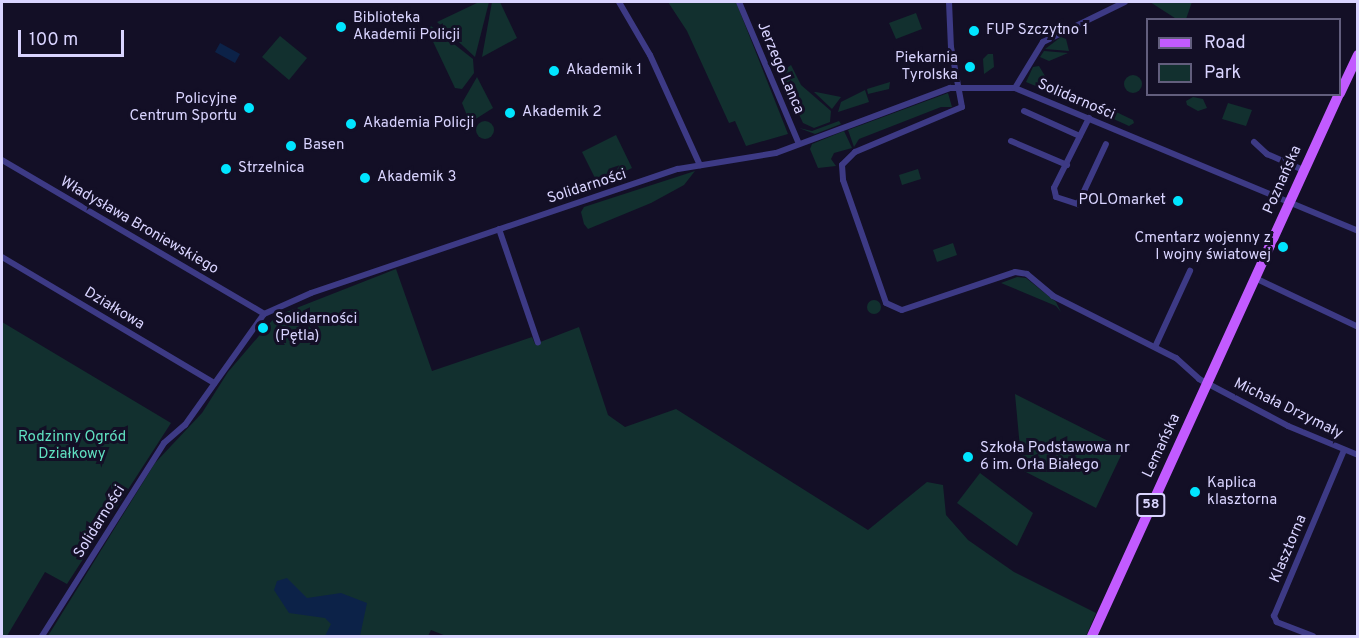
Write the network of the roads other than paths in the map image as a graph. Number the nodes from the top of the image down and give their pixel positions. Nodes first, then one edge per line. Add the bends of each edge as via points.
1 (619, 2) edge
2 (740, 2) edge
3 (949, 2) edge
4 (1125, 2) edge
5 (1358, 55) edge
6 (959, 87) junction
7 (1015, 88) junction
8 (1341, 90) edge
9 (1338, 96) edge
10 (1024, 111) dead end
11 (1089, 118) junction
12 (1080, 136) junction
13 (1011, 141) dead end
14 (1254, 142) dead end
15 (799, 144) junction
16 (1106, 144) dead end
17 (2, 160) edge
18 (700, 165) junction
19 (1066, 165) junction
20 (1303, 170) junction
21 (1288, 204) junction
22 (499, 229) junction
23 (1358, 231) edge
24 (2, 257) edge
25 (1190, 271) dead end
26 (1255, 278) junction
27 (264, 314) junction
28 (1358, 327) edge
29 (538, 343) dead end
30 (1155, 347) junction
31 (214, 383) junction
32 (1208, 383) junction
33 (1344, 450) junction
34 (1358, 455) edge
35 (1094, 632) edge
36 (42, 636) edge
37 (1313, 636) edge

1 - 18 street via 650,55
2 - 15 street, Jerzego Lanca
3 - 6 street via 951,47
4 - 7 street via 1043,42
5 - 8 main road, Poznańska / 58
6 - 7 street, Solidarności
6 - 15 street, Solidarności via 925,95
6 - 30 street, Michała Drzymały via 960,109 855,152 842,165 843,180 886,303 902,309 1020,272 1053,296
7 - 11 street, Solidarności
9 - 20 main road, Poznańska / 58
10 - 12 street
11 - 12 street
11 - 21 street, Solidarności
12 - 19 street
13 - 19 street
14 - 20 street via 1268,154
15 - 18 street, Solidarności via 765,156
16 - 19 street via 1078,204 1053,193
17 - 27 street, Władysława Broniewskiego
18 - 22 street, Solidarności
20 - 21 main road, Poznańska / 58
21 - 23 street, Solidarności
21 - 26 main road, Poznańska / 58
22 - 27 street, Solidarności via 311,293
22 - 29 street
24 - 31 street, Działkowa
25 - 30 street
26 - 28 street
26 - 32 main road, Lemańska / 58
27 - 31 street, Solidarności
30 - 32 street, Michała Drzymały
31 - 36 street, Solidarności via 185,425 164,443
32 - 33 street, Michała Drzymały via 1288,426
32 - 35 main road, Lemańska / 58
33 - 34 street, Michała Drzymały
33 - 37 street, Klasztorna via 1274,616 1278,622

